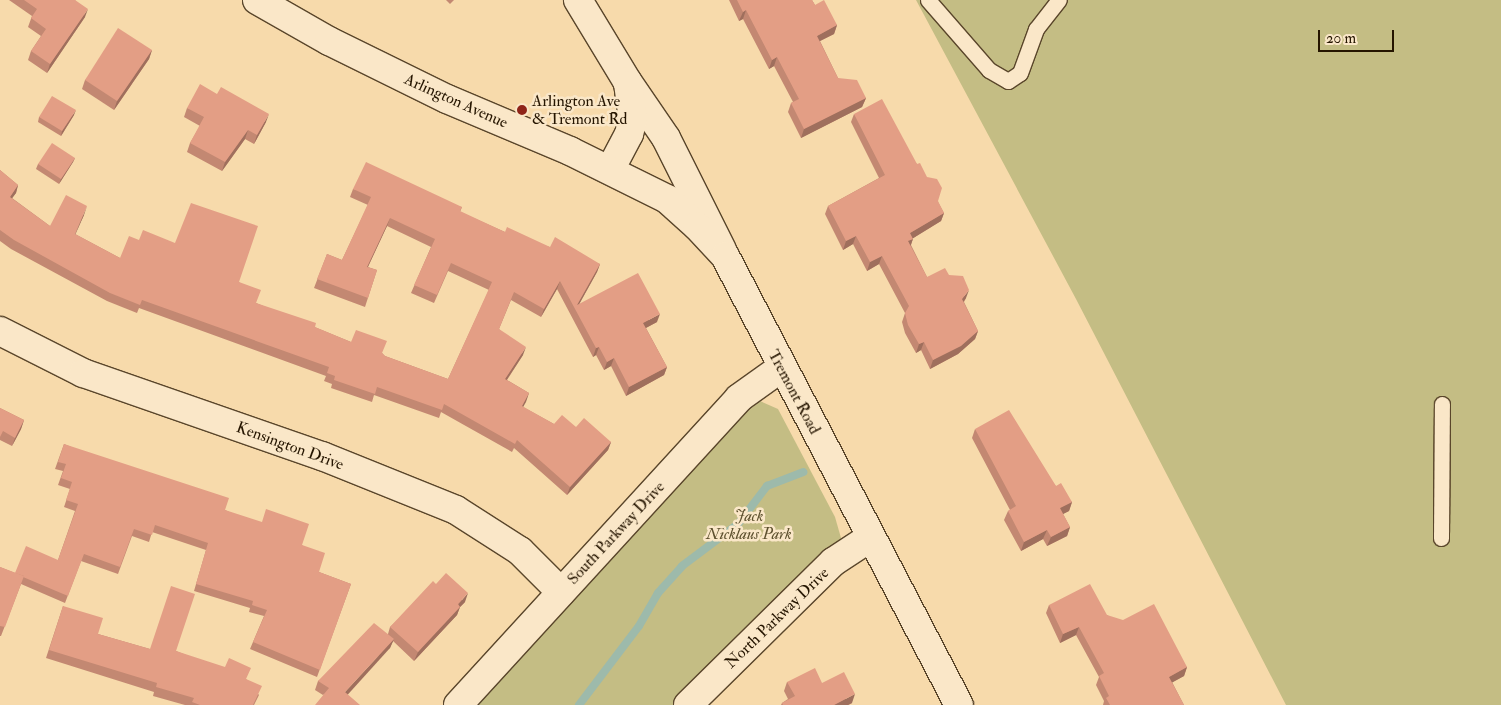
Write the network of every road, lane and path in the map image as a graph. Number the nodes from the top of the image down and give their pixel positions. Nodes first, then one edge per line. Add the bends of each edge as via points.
1 (257, 0) edge
2 (578, 0) edge
3 (928, 0) edge
4 (1059, 0) edge
5 (627, 81) junction
6 (610, 170) junction
7 (725, 256) junction
8 (0, 331) edge
9 (781, 368) junction
10 (1442, 404) dead end
11 (871, 537) junction
12 (1441, 538) dead end
13 (562, 592) junction
14 (458, 705) edge
15 (688, 705) edge
16 (959, 705) edge

1 - 6 street, Arlington Avenue via 329,41 447,99
2 - 5 street, Tremont Road
3 - 4 lane via 989,70 1008,81 1020,73 1036,29
5 - 6 street, Tremont Road via 633,119 629,134
5 - 7 street, Tremont Road via 666,138 700,200
6 - 7 street, Arlington Avenue via 667,199
7 - 9 street, Tremont Road
8 - 13 street, Kensington Drive via 82,373 322,456 456,510 520,551
9 - 11 street, Tremont Road
9 - 13 street, South Parkway Drive via 739,398
10 - 12 lane
11 - 15 street, North Parkway Drive via 834,562
11 - 16 street, Tremont Road
13 - 14 street, South Parkway Drive

